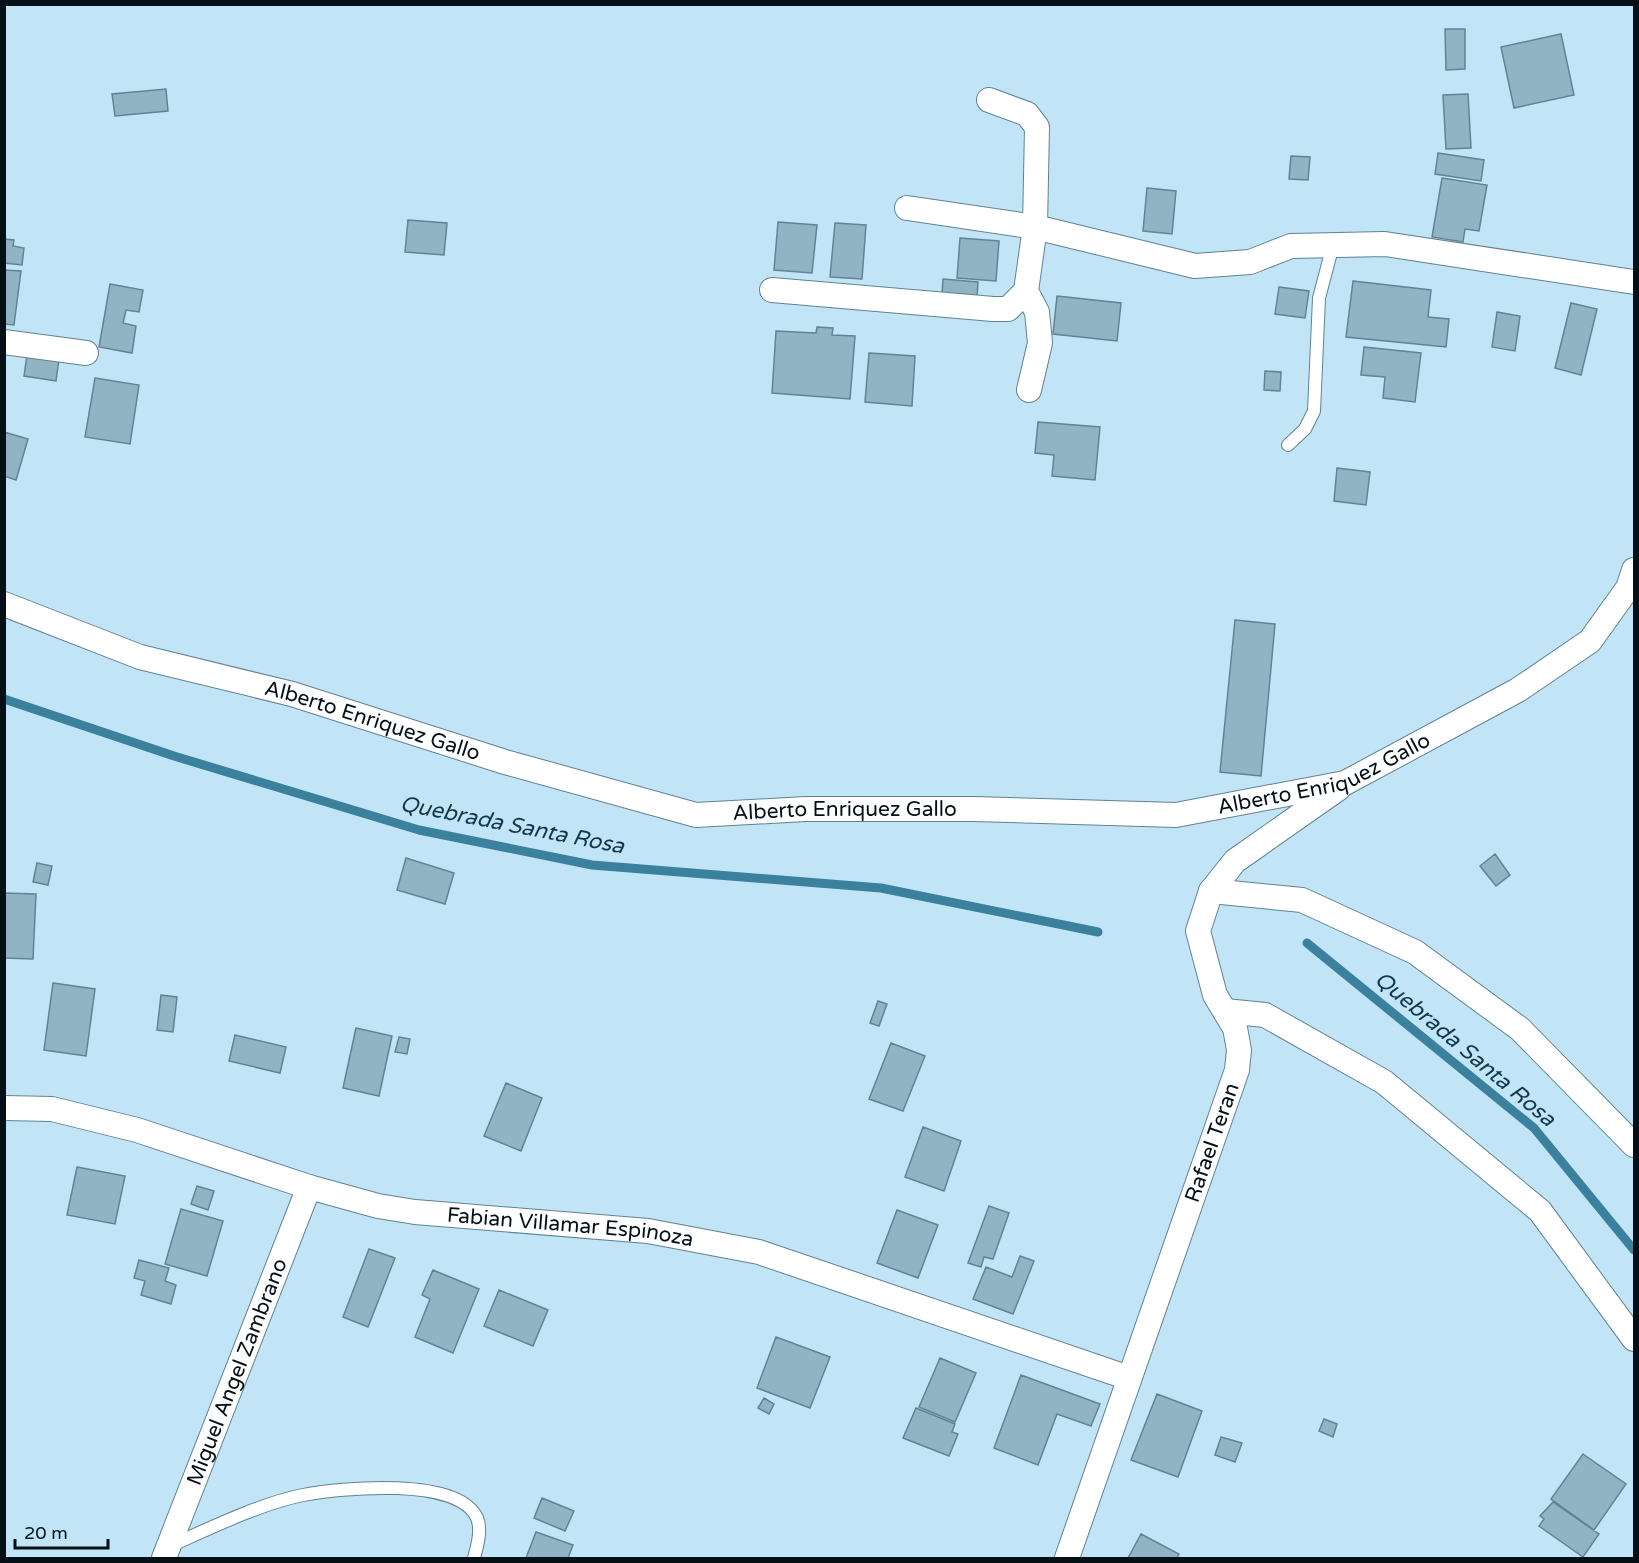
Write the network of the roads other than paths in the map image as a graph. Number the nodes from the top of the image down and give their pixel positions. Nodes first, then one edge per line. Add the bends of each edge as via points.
1 (989, 100) dead end
2 (907, 208) dead end
3 (1035, 227) junction
4 (1333, 245) junction
5 (1635, 282) edge
6 (772, 290) dead end
7 (1026, 291) junction
8 (4, 342) edge
9 (86, 353) dead end
10 (1029, 390) dead end
11 (1288, 445) dead end
12 (1635, 570) edge
13 (4, 604) edge
14 (1346, 783) junction
15 (1211, 891) junction
16 (1225, 1011) junction
17 (4, 1108) edge
18 (1635, 1145) edge
19 (309, 1187) junction
20 (1635, 1339) edge
21 (1129, 1378) junction
22 (166, 1553) edge
23 (474, 1558) edge
24 (1067, 1558) edge

1 - 3 street via 1028,114 1037,127
2 - 3 street
3 - 4 street via 1195,266 1250,262 1292,246
3 - 7 street
4 - 5 street via 1385,244
4 - 11 lane via 1319,298 1314,411 1305,429
6 - 7 street via 993,309 1008,309
7 - 10 street via 1037,312 1040,343
8 - 9 street
12 - 14 street, Alberto Enriquez Gallo via 1628,588 1590,641 1518,690
13 - 14 street, Alberto Enriquez Gallo via 140,657 292,694 505,762 696,814 806,809 974,809 1176,814
14 - 15 street, Rafael Teran via 1235,861
15 - 16 street, Rafael Teran via 1198,931 1215,995
15 - 18 street via 1302,900 1415,952 1520,1029
16 - 20 street via 1265,1015 1384,1082 1540,1211
16 - 21 street, Rafael Teran via 1235,1028 1237,1070
17 - 19 street, Fabian Villamar Espinoza via 52,1109 137,1130
19 - 21 street, Fabian Villamar Espinoza via 415,1212 648,1231 759,1252
19 - 22 street, Miguel Angel Zambrano
21 - 24 street, Rafael Teran
22 - 23 lane via 219,1524 302,1495 392,1487 442,1494 465,1503 477,1518

